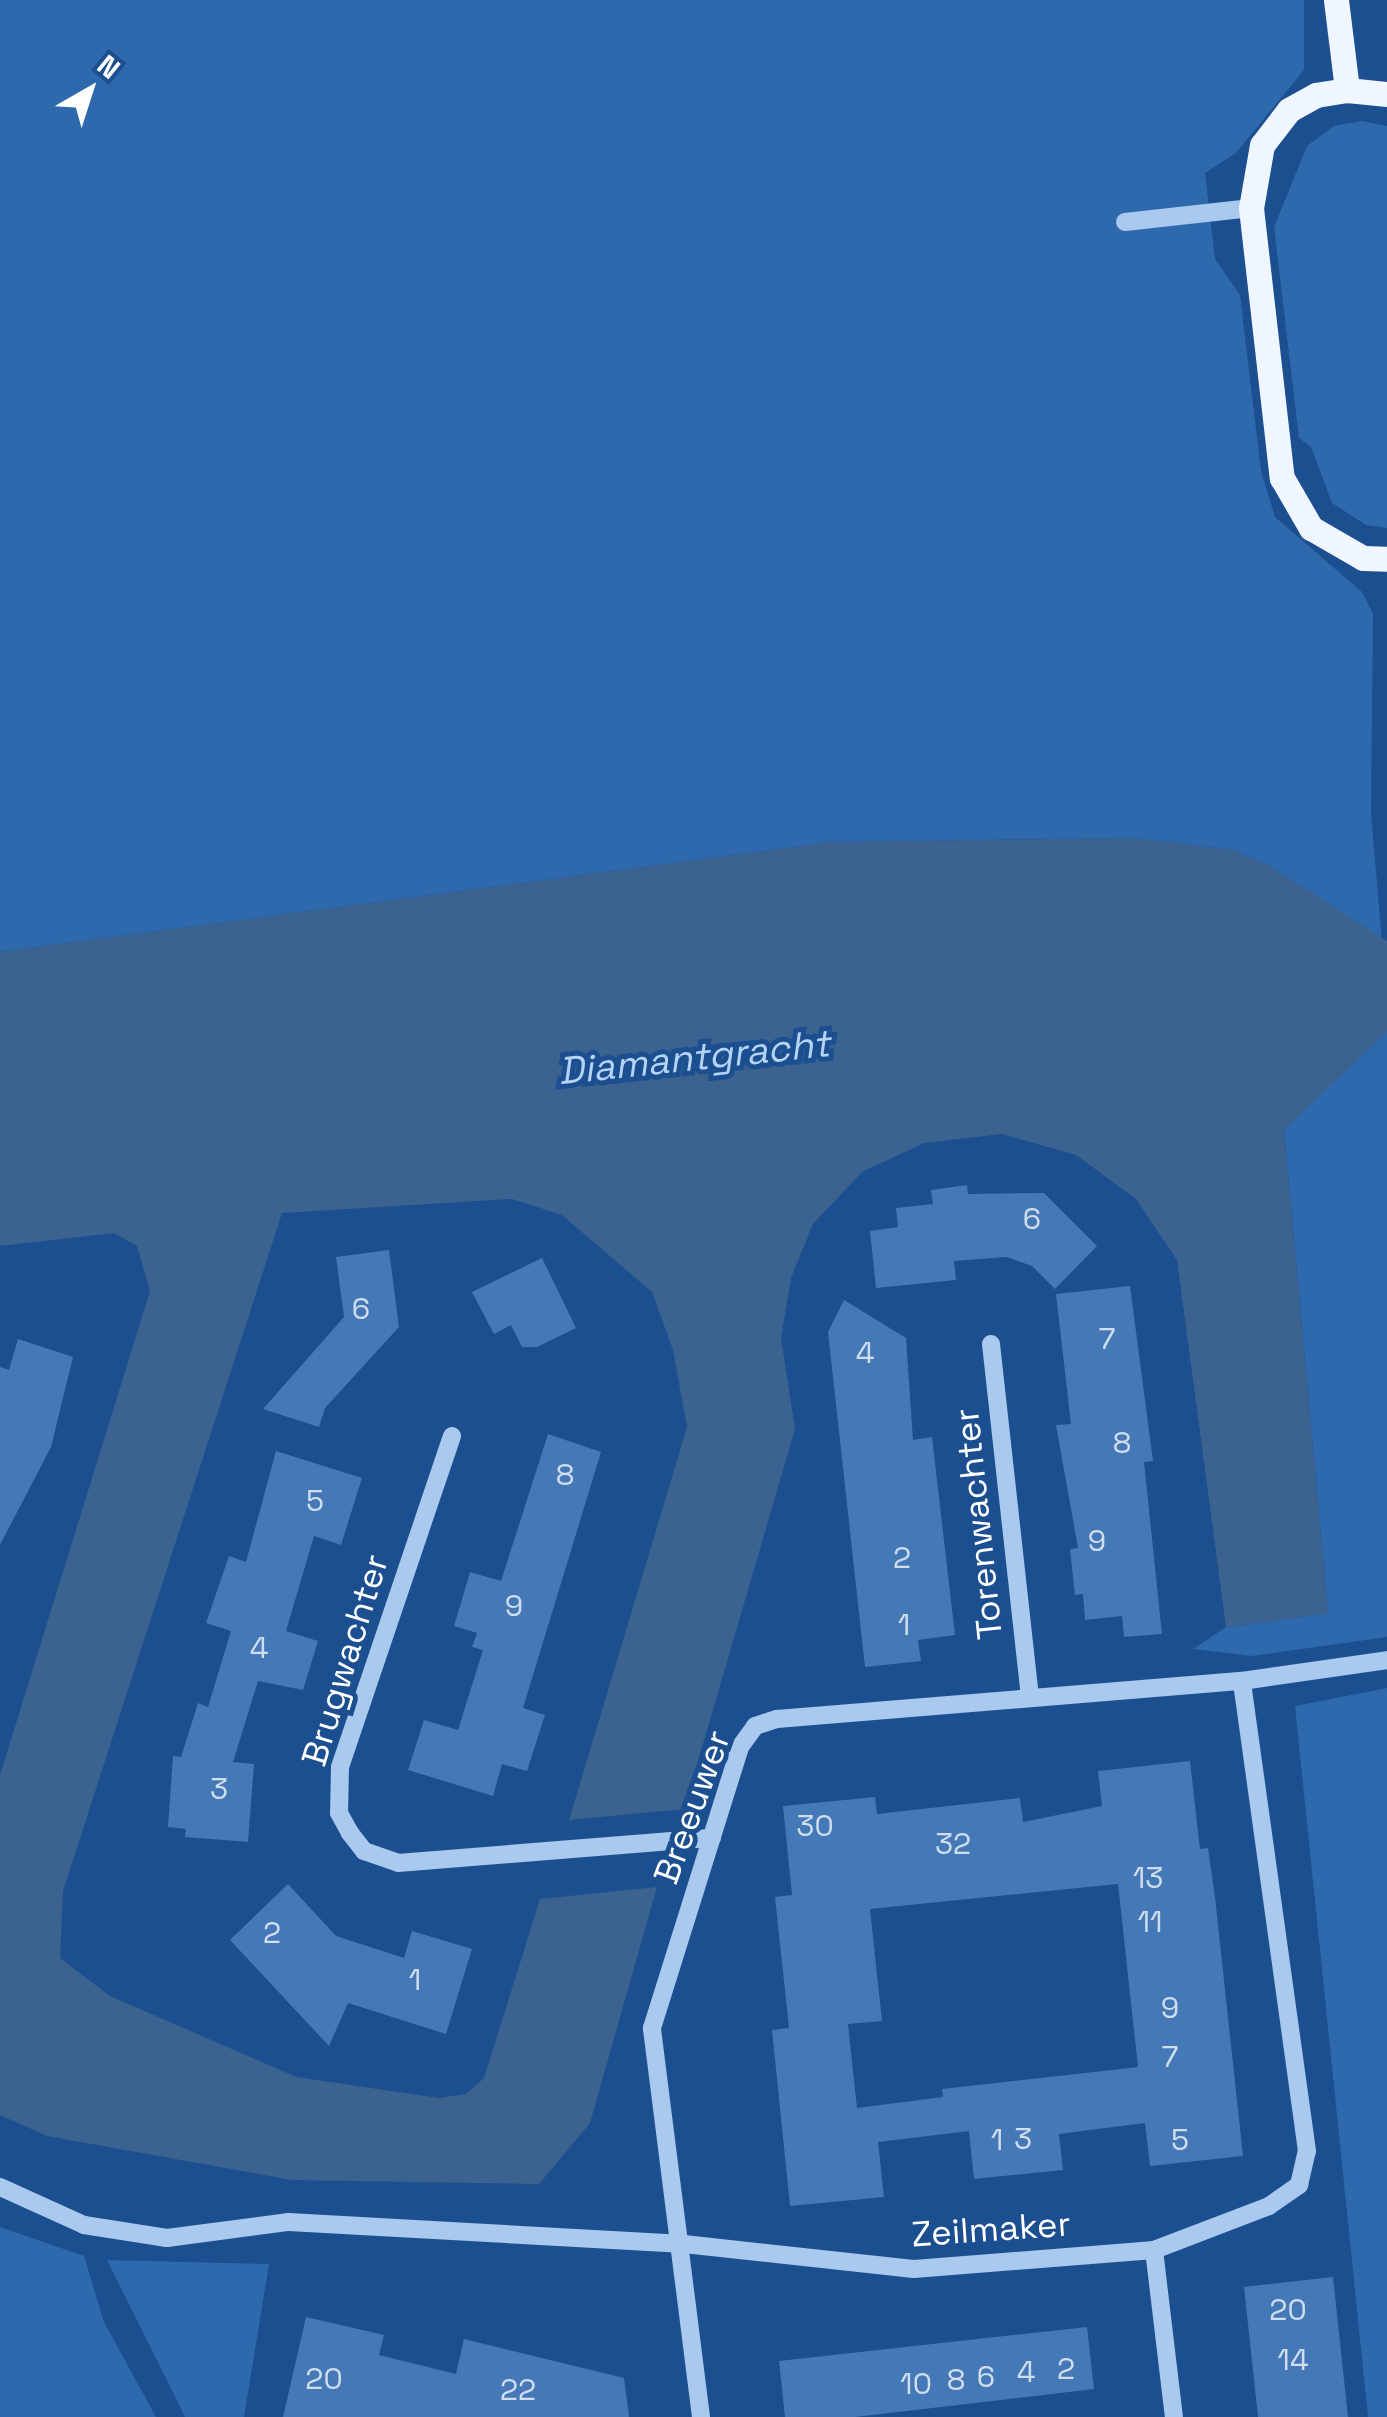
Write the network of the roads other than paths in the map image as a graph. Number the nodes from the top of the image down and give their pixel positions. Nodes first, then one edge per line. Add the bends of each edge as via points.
1 (1336, 0) edge
2 (1348, 90) junction
3 (1387, 94) edge
4 (1250, 208) junction
5 (1125, 222) dead end
6 (1387, 559) edge
7 (991, 1344) dead end
8 (452, 1436) dead end
9 (1387, 1660) edge
10 (1242, 1682) junction
11 (1030, 1696) junction
12 (712, 1838) junction
13 (0, 2187) edge
14 (684, 2244) junction
15 (1154, 2250) junction
16 (701, 2417) edge
17 (1174, 2417) edge

1 - 2 main road
2 - 3 main road
2 - 4 main road via 1316,95 1275,127 1254,168
4 - 5 street
4 - 6 main road via 1282,478 1311,528 1363,558
7 - 11 street, Torenwachter
8 - 12 street, Brugwachter via 340,1766 339,1813 350,1833 364,1851 398,1864
9 - 10 street, Breeuwer
10 - 11 street, Breeuwer
10 - 15 street, Zeilmaker via 1307,2151 1299,2185 1270,2206
11 - 12 street, Breeuwer via 755,1726 740,1746
12 - 14 street, Breeuwer via 652,2028
13 - 14 street, Zeilmaker via 84,2225 167,2238 288,2222
14 - 15 street, Zeilmaker via 914,2270
14 - 16 street, Breeuwer
15 - 17 street

